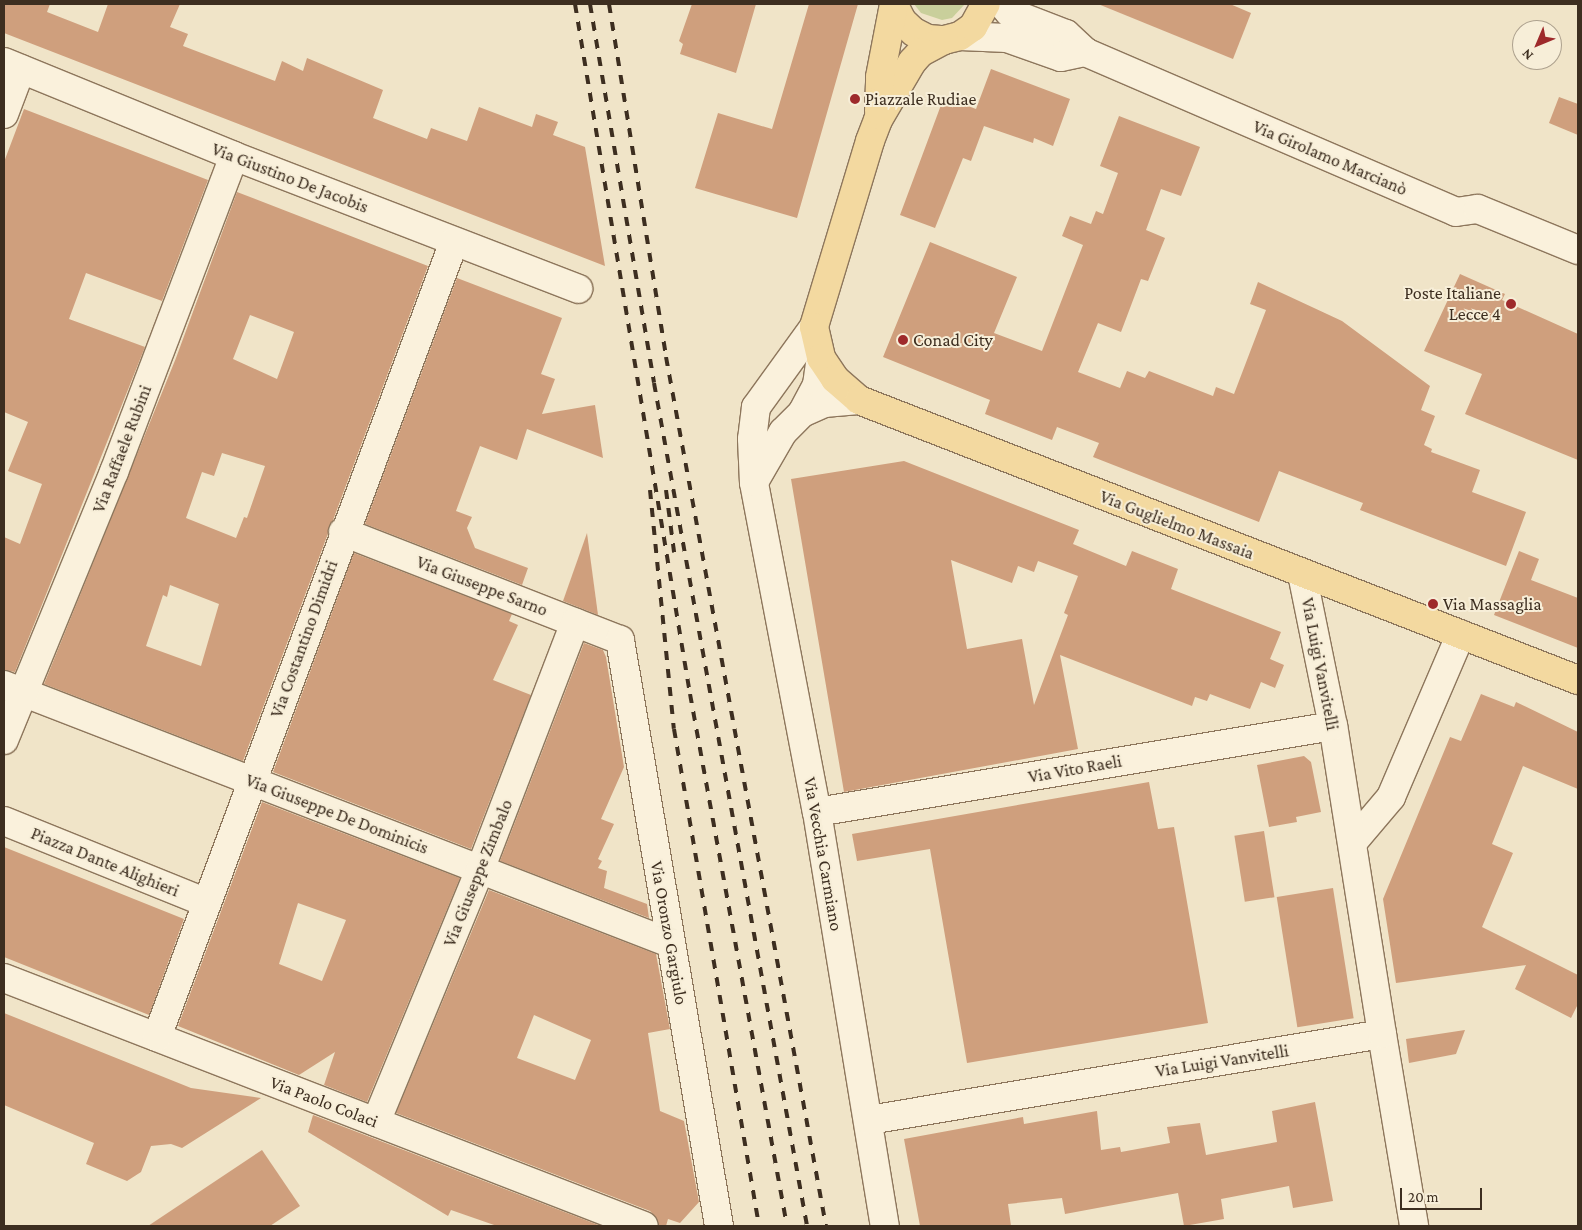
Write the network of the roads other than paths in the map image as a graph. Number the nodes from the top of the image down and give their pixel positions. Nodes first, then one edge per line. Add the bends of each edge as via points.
1 (986, 4) edge
2 (1002, 4) edge
3 (894, 6) edge
4 (952, 38) junction
5 (1085, 52) junction
6 (12, 66) edge
7 (4, 114) edge
8 (878, 120) junction
9 (234, 156) junction
10 (454, 242) junction
11 (1578, 250) edge
12 (578, 289) dead end
13 (814, 326) junction
14 (821, 358) junction
15 (859, 400) junction
16 (802, 413) junction
17 (754, 483) junction
18 (343, 532) junction
19 (1302, 574) junction
20 (575, 623) junction
21 (1461, 634) junction
22 (620, 640) joint
23 (1578, 680) edge
24 (13, 689) edge
25 (1333, 726) junction
26 (4, 740) edge
27 (252, 781) junction
28 (817, 812) junction
29 (4, 821) edge
30 (1353, 842) junction
31 (480, 870) junction
32 (206, 903) junction
33 (670, 943) junction
34 (4, 978) edge
35 (1382, 1034) junction
36 (157, 1037) junction
37 (869, 1120) junction
38 (376, 1122) junction
39 (644, 1226) edge
40 (719, 1226) edge
41 (886, 1226) edge
42 (1414, 1226) edge

1 - 4 main road via 973,27
2 - 5 street, Via Girolamo Marcianò via 1009,12 1066,34
3 - 4 main road via 902,21 914,32 928,39
3 - 8 main road via 880,78
4 - 5 street via 1007,38 1060,57
4 - 8 main road via 922,52 912,62
5 - 11 street, Via Girolamo Marcianò via 1456,212 1478,209
6 - 7 street
6 - 9 street, Via Giustino De Jacobis
8 - 13 main road
9 - 10 street, Via Giustino De Jacobis
9 - 24 street, Via Raffaele Rubini via 114,472
10 - 12 street, Via Giustino De Jacobis
10 - 18 street, Via Costantino Dimidri
13 - 14 main road, Via Guglielmo Massaia
13 - 17 street, Via Vecchia Carmiano via 756,407 752,439
14 - 15 main road, Via Guglielmo Massaia via 836,379
14 - 16 street via 817,385
15 - 16 street via 824,403
15 - 19 main road, Via Guglielmo Massaia
16 - 17 street via 783,432
17 - 28 street, Via Vecchia Carmiano
18 - 20 street, Via Giuseppe Sarno
18 - 27 street, Via Costantino Dimidri
19 - 21 main road, Via Guglielmo Massaia
19 - 25 street, Via Luigi Vanvitelli
20 - 22 street, Via Giuseppe Sarno
20 - 31 street, Via Giuseppe Zimbalo
21 - 23 main road, Via Guglielmo Massaia
21 - 30 street via 1391,797
22 - 33 street, Via Oronzo Gargiulo
24 - 26 street, Via Raffaele Rubini
24 - 27 street, Via Giuseppe De Dominicis
25 - 28 street, Via Vito Raeli
25 - 30 street, Via Luigi Vanvitelli
27 - 31 street, Via Giuseppe De Dominicis
27 - 32 street, Via Costantino Dimidri
28 - 37 street, Via Vecchia Carmiano
29 - 32 street, Piazza Dante Alighieri
30 - 35 street, Via Luigi Vanvitelli
31 - 33 street, Via Giuseppe De Dominicis
31 - 38 street, Via Giuseppe Zimbalo
32 - 36 street, Via Costantino Dimidri
33 - 40 street, Via Oronzo Gargiulo
34 - 36 street, Via Paolo Colaci
35 - 37 street, Via Luigi Vanvitelli
35 - 42 street
36 - 38 street, Via Paolo Colaci
37 - 41 street, Via Vecchia Carmiano
38 - 39 street, Via Paolo Colaci

